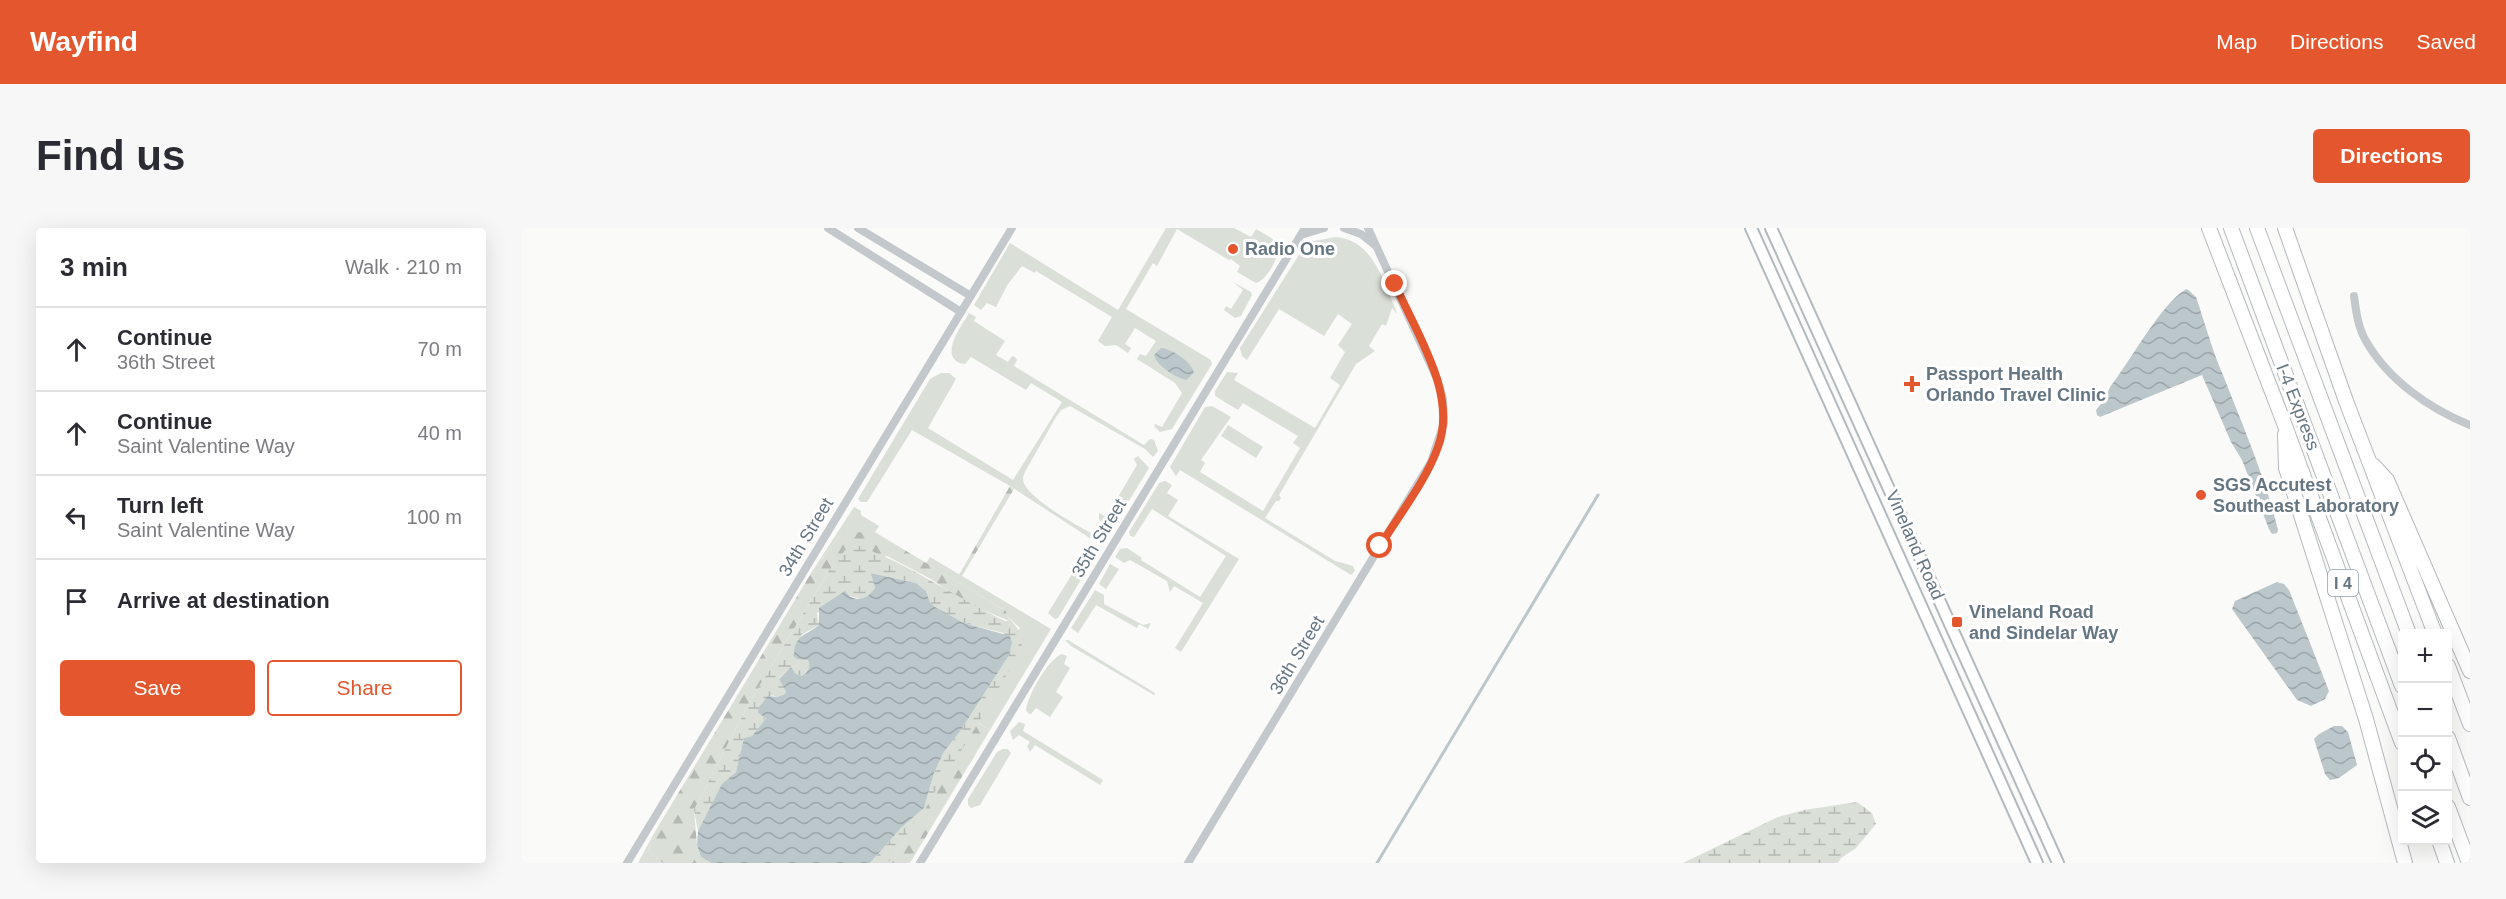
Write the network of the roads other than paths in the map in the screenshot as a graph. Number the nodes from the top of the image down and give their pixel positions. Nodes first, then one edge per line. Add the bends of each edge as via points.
1 (828, 228) edge
2 (858, 228) edge
3 (1012, 228) edge
4 (1324, 228) edge
5 (1344, 228) edge
6 (1368, 228) edge
7 (1751, 228) edge
8 (1771, 228) edge
9 (2209, 228) edge
10 (2231, 228) edge
11 (2257, 228) edge
12 (2285, 228) edge
13 (1303, 231) edge
14 (1377, 246) junction
15 (971, 296) junction
16 (2354, 296) dead end
17 (961, 312) junction
18 (1860, 423) junction
19 (2284, 423) junction
20 (2470, 425) edge
21 (1842, 431) junction
22 (2368, 459) junction
23 (1939, 596) junction
24 (1920, 603) junction
25 (2407, 629) edge
26 (2433, 629) edge
27 (2470, 671) edge
28 (2452, 677) edge
29 (2402, 683) edge
30 (2470, 724) edge
31 (2401, 737) edge
32 (2452, 749) edge
33 (2470, 798) edge
34 (2452, 818) edge
35 (2441, 845) edge
36 (627, 863) edge
37 (920, 863) edge
38 (1188, 863) edge
39 (2037, 863) edge
40 (2058, 863) edge
41 (2405, 863) edge
42 (2447, 863) edge
43 (2469, 863) edge

1 - 17 street
2 - 15 street
3 - 15 street, 34th Street
4 - 13 street
5 - 14 street
6 - 14 street, 36th Street
7 - 21 street, Vineland Road
8 - 18 street, Vineland Road
9 - 19 highway, I 4
10 - 29 highway, I-4 Express
11 - 25 highway, I-4 Express
12 - 22 highway
13 - 37 street, 35th Street
14 - 38 street, 36th Street via 1435,372 1444,423 1431,462
15 - 17 street, 34th Street
16 - 20 street via 2365,340 2383,365 2429,405
17 - 36 street, 34th Street
18 - 21 street
18 - 23 street, Vineland Road
19 - 31 highway, I 4
19 - 41 highway via 2286,468 2366,719
21 - 24 street, Vineland Road
22 - 26 highway
22 - 27 highway via 2387,480
23 - 24 street
23 - 40 street, Vineland Road
24 - 39 street, Vineland Road
28 - 30 highway
32 - 33 highway
34 - 43 highway
35 - 42 highway

